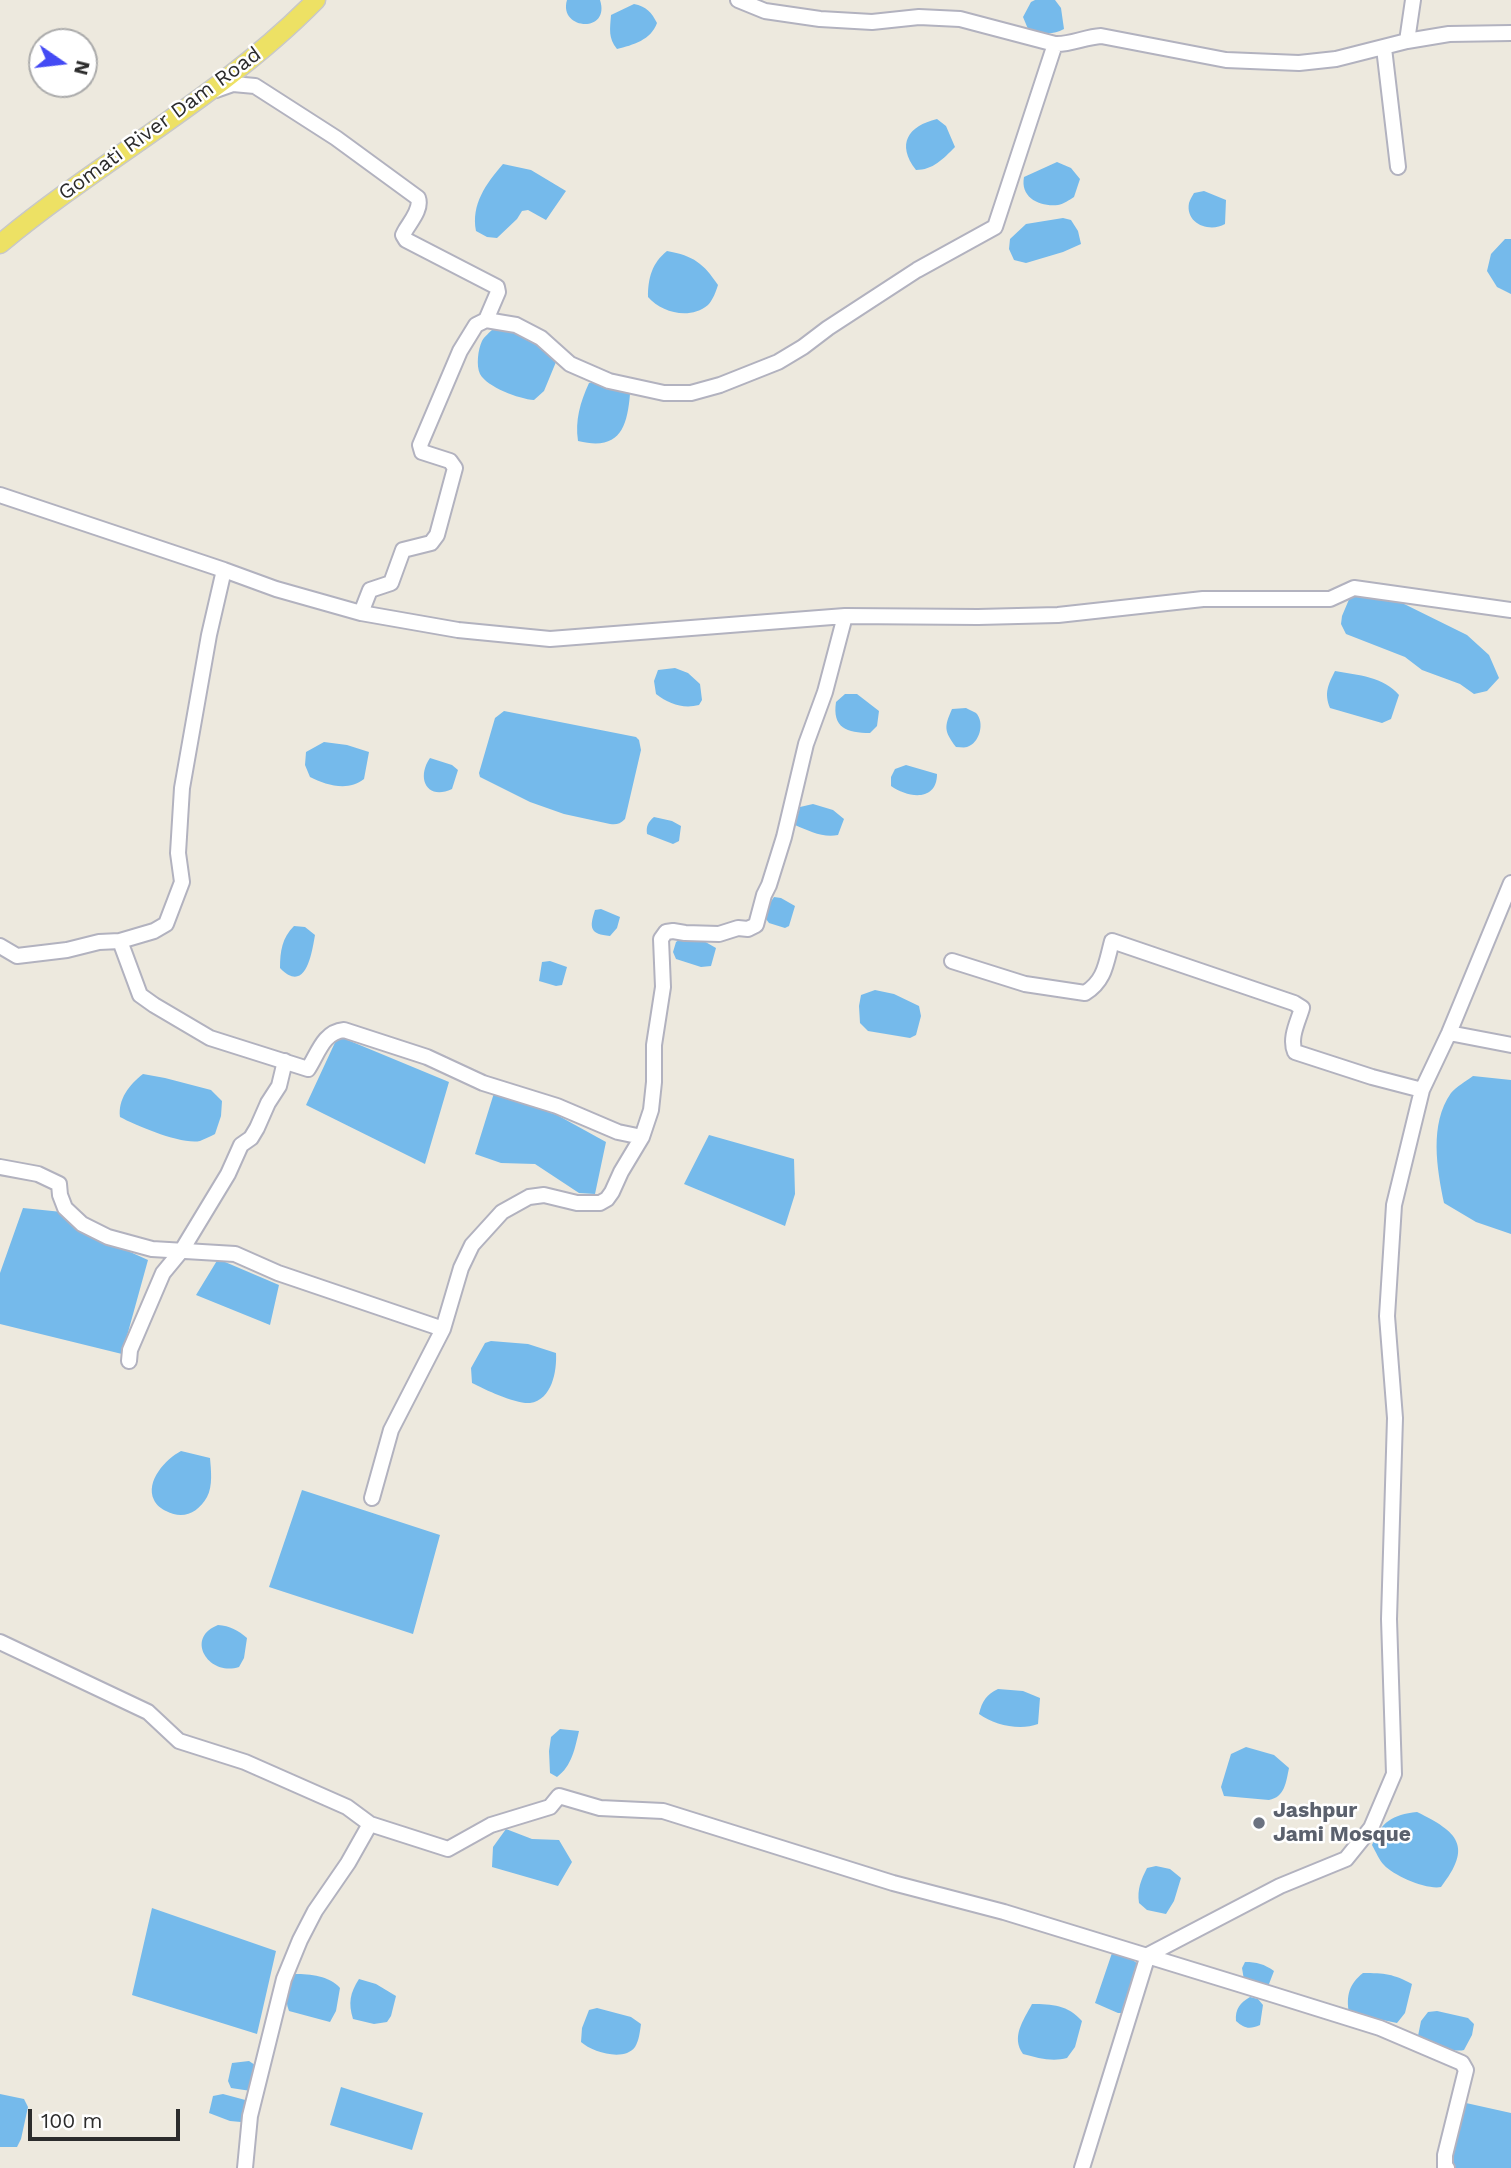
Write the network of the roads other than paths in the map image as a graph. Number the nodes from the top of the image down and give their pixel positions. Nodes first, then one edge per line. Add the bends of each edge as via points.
1 (316, 0) edge
2 (738, 0) edge
3 (1413, 0) edge
4 (1511, 33) edge
5 (1407, 41) junction
6 (1055, 44) junction
7 (1384, 48) junction
8 (208, 93) junction
9 (1398, 167) dead end
10 (0, 244) edge
11 (485, 320) junction
12 (0, 495) edge
13 (224, 570) junction
14 (1511, 610) edge
15 (361, 613) junction
16 (845, 616) junction
17 (1511, 883) edge
18 (120, 941) junction
19 (0, 946) edge
20 (953, 961) dead end
21 (1449, 1032) junction
22 (1511, 1045) edge
23 (285, 1061) junction
24 (1422, 1090) junction
25 (642, 1138) junction
26 (0, 1167) edge
27 (182, 1250) junction
28 (443, 1329) junction
29 (129, 1362) dead end
30 (372, 1498) dead end
31 (0, 1642) edge
32 (370, 1824) junction
33 (1148, 1955) junction
34 (245, 2168) edge
35 (1082, 2168) edge
36 (1447, 2168) edge

1 - 8 main road, Gomati River Dam Road
2 - 6 street via 765,11 820,19 960,19
3 - 5 street
4 - 5 street via 1449,34
5 - 7 street
6 - 7 street via 1101,36 1226,60 1299,63
6 - 11 street via 995,227 916,270 778,362 720,386 664,393 609,381 570,364 541,338 516,325
7 - 9 street
8 - 10 main road, Gomati River Dam Road
8 - 11 street via 233,84 255,86 418,198 419,207 405,231 405,240 497,287
11 - 15 street via 476,325 460,351 420,445 422,452 455,467 437,535 432,543 403,550 391,583 370,590
12 - 13 street
13 - 15 street
13 - 18 street via 182,788 178,853 182,882 166,924
14 - 16 street via 1354,588 1330,599 1203,599 1058,615
15 - 16 street via 458,631 550,639
16 - 25 street via 756,925 719,934 673,930 661,939 663,987 654,1082
17 - 21 street
18 - 19 street via 17,956
18 - 23 street via 140,995 210,1038
20 - 24 street via 1025,984 1085,993 1103,973 1112,941 1294,1003 1303,1008 1293,1038 1295,1052
21 - 22 street
21 - 24 street
23 - 25 street via 308,1069 329,1036 344,1030
23 - 27 street via 279,1086 257,1128 241,1145
24 - 33 street via 1394,1205 1387,1316 1395,1418 1389,1619 1394,1774 1371,1828 1346,1859 1280,1886
25 - 28 street via 612,1192 600,1203 544,1195 529,1197 502,1212 472,1245 460,1268
26 - 27 street via 38,1174 59,1184 65,1209 108,1237 152,1250
27 - 28 street via 235,1254
27 - 29 street via 152,1295
28 - 30 street via 391,1430
31 - 32 street via 148,1712 179,1741 245,1762 346,1807
32 - 33 street via 448,1849 491,1825 550,1807 559,1796 600,1808 663,1811 893,1883
32 - 34 street via 315,1911 284,1979 250,2116
33 - 35 street
33 - 36 street via 1380,2028 1462,2063 1466,2070

